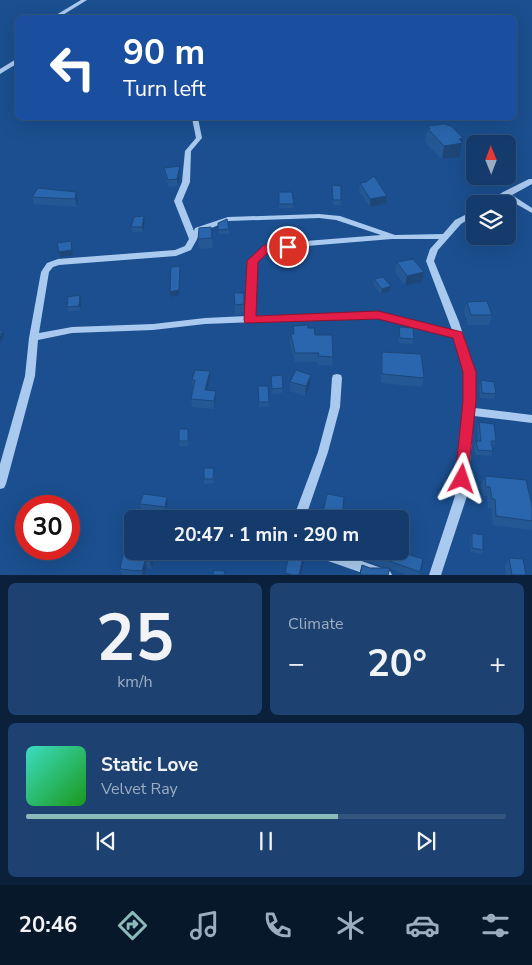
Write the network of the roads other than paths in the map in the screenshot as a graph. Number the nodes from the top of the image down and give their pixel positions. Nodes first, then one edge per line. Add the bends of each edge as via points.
1 (84, 0) edge
2 (58, 15) edge
3 (15, 61) edge
4 (0, 72) edge
5 (195, 120) edge
6 (532, 181) edge
7 (506, 194) joint
8 (532, 210) edge
9 (466, 217) edge
10 (446, 236) junction
11 (394, 237) junction
12 (194, 239) junction
13 (250, 320) junction
14 (458, 335) junction
15 (34, 338) junction
16 (337, 378) dead end
17 (469, 411) junction
18 (532, 419) edge
19 (0, 484) edge
20 (302, 510) edge
21 (342, 560) edge
22 (386, 575) edge
23 (435, 575) edge

1 - 2 street
3 - 4 street
5 - 12 street via 199,138 188,150 186,182 178,201
6 - 7 street
7 - 8 street
9 - 10 street
10 - 11 street
10 - 14 street via 434,249 430,261
11 - 12 street via 337,218 287,215 228,219 198,230
11 - 13 street via 268,247 252,261
12 - 15 street via 188,248 176,253 50,265
13 - 14 street via 378,315
13 - 15 street via 72,330
14 - 17 street via 470,372
15 - 19 street via 30,376
16 - 20 street via 335,407
17 - 18 street
17 - 23 street via 460,496
21 - 22 street

